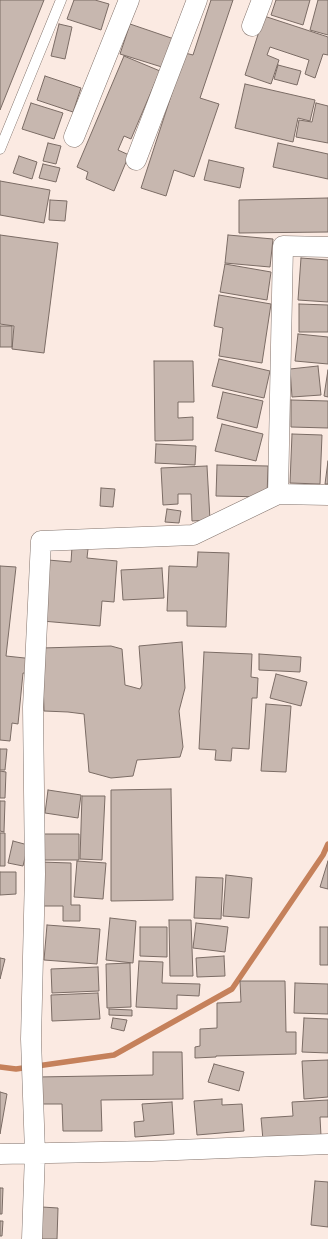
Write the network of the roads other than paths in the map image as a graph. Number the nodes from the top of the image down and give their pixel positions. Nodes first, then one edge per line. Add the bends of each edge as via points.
1 (61, 0) edge
2 (129, 0) edge
3 (196, 0) edge
4 (262, 0) edge
5 (252, 26) dead end
6 (74, 136) dead end
7 (0, 149) edge
8 (136, 160) dead end
9 (328, 247) edge
10 (278, 494) junction
11 (328, 495) edge
12 (328, 1144) edge
13 (35, 1153) junction
14 (0, 1154) edge
15 (32, 1239) edge

1 - 7 lane
2 - 6 street
3 - 8 street
4 - 5 street
9 - 10 street via 283,246
10 - 11 street
10 - 13 street via 193,535 41,541 33,708 35,874 30,1039
12 - 13 street
13 - 14 street
13 - 15 street

